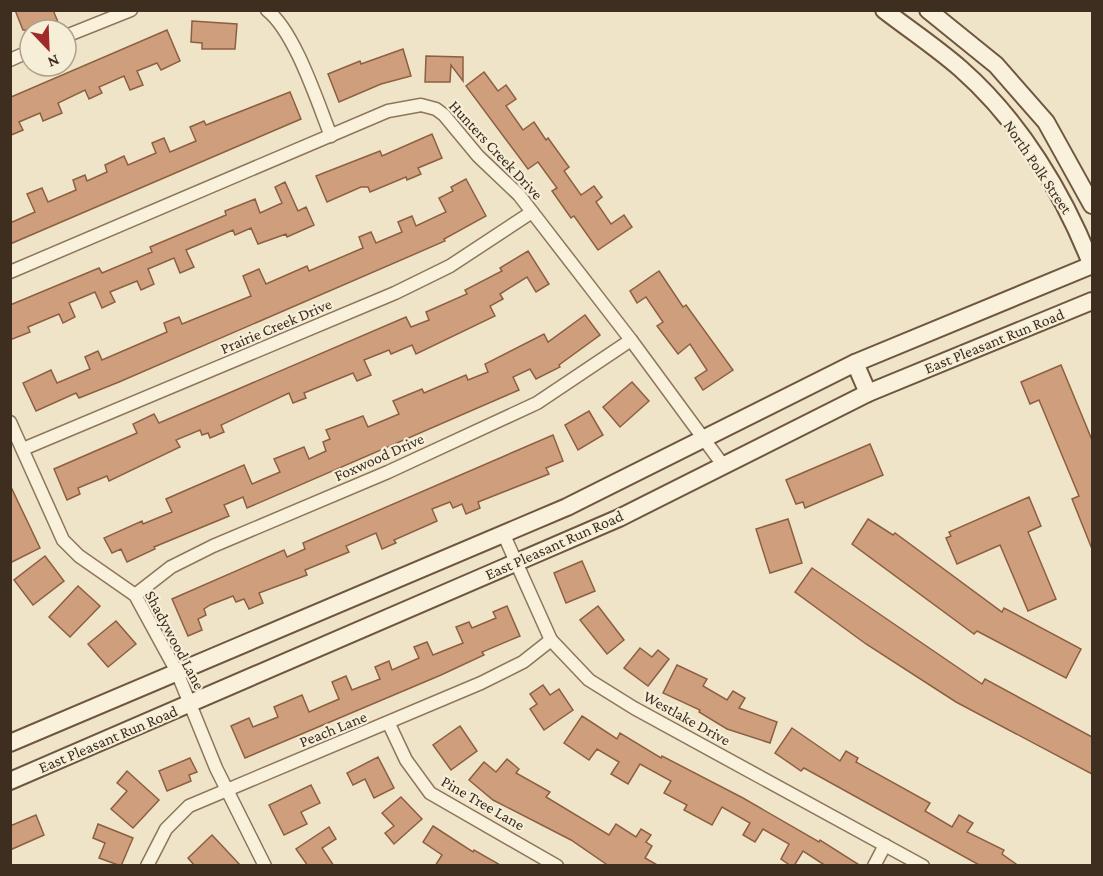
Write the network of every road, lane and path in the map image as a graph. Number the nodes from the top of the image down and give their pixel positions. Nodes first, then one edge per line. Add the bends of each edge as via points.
1 (131, 10) edge
2 (267, 10) edge
3 (884, 10) edge
4 (933, 14) edge
5 (78, 31) edge
6 (332, 136) junction
7 (1092, 205) edge
8 (532, 212) junction
9 (1092, 265) edge
10 (10, 272) edge
11 (1092, 301) edge
12 (631, 340) junction
13 (855, 363) junction
14 (868, 393) junction
15 (10, 422) edge
16 (706, 439) junction
17 (23, 449) junction
18 (723, 465) junction
19 (503, 533) junction
20 (515, 562) junction
21 (135, 595) junction
22 (551, 640) junction
23 (177, 672) junction
24 (191, 703) junction
25 (389, 724) junction
26 (10, 743) edge
27 (10, 781) edge
28 (228, 790) junction
29 (885, 845) junction
30 (147, 866) edge
31 (265, 866) edge
32 (557, 866) edge
33 (874, 866) edge
34 (923, 866) edge

1 - 5 street
2 - 6 street via 279,20 292,44
3 - 9 main road, North Polk Street via 962,70 1015,129 1071,217
4 - 7 main road, North Polk Street via 996,65 1046,122
6 - 8 street, Hunters Creek Drive via 388,111 422,105 436,109
6 - 10 street, Hunters Creek Drive
8 - 12 street, Hunters Creek Drive
8 - 17 street, Prairie Creek Drive via 450,266 395,293
9 - 13 main road, East Pleasant Run Road
11 - 14 main road, East Pleasant Run Road
12 - 16 street, Hunters Creek Drive
12 - 21 street, Foxwood Drive via 537,403 213,546 171,567
13 - 14 main road
13 - 16 main road, East Pleasant Run Road
14 - 18 main road, East Pleasant Run Road
15 - 17 street, Shadywood Lane
16 - 18 street, Hunters Creek Drive
16 - 19 main road, East Pleasant Run Road via 567,507
17 - 21 street, Shadywood Lane via 63,540 79,556
18 - 20 main road, East Pleasant Run Road via 619,518
19 - 20 street, Westlake Drive
19 - 23 main road, East Pleasant Run Road
20 - 22 street, Westlake Drive
20 - 24 main road, East Pleasant Run Road
21 - 23 street, Shadywood Lane
22 - 25 street, Peach Lane via 523,662
22 - 29 street, Westlake Drive via 589,680 634,708
23 - 24 street, Shadywood Lane
23 - 26 main road, East Pleasant Run Road
24 - 27 main road, East Pleasant Run Road
24 - 28 street, Shadywood Lane
25 - 28 street, Peach Lane
25 - 32 street, Pine Tree Lane via 406,760 430,793
28 - 30 street, Peach Lane via 189,806 166,829
28 - 31 street, Shadywood Lane
29 - 33 street
29 - 34 street, Westlake Drive

